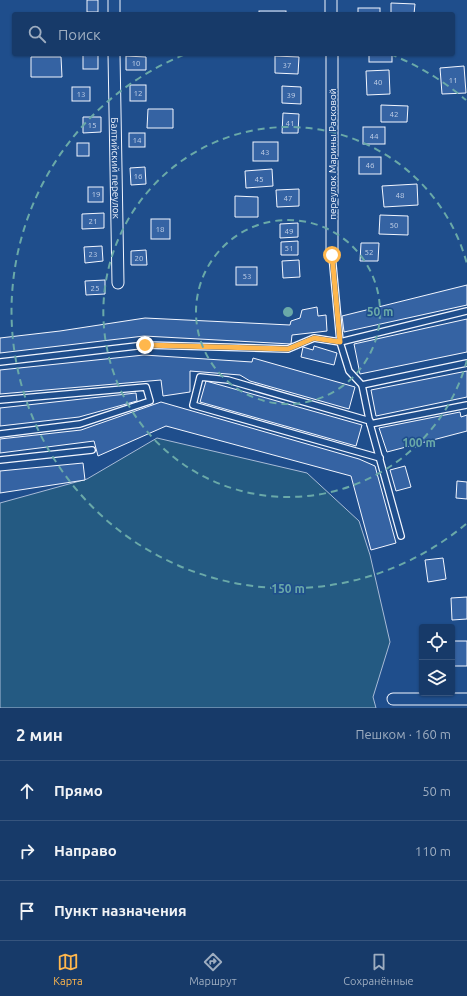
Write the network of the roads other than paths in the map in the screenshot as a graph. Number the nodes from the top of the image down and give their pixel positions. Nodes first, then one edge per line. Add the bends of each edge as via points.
1 (114, 0) edge
2 (331, 0) edge
3 (114, 12) edge
4 (331, 12) edge
5 (114, 56) edge
6 (332, 56) edge
7 (332, 255) joint
8 (118, 283) dead end
9 (467, 311) edge
10 (340, 342) junction
11 (0, 362) edge
12 (467, 363) edge
13 (362, 385) junction
14 (0, 400) edge
15 (467, 405) edge
16 (370, 422) junction
17 (0, 434) edge
18 (92, 450) dead end
19 (380, 458) junction
20 (0, 460) edge
21 (401, 536) dead end
22 (393, 699) dead end
23 (467, 699) edge

1 - 3 street
2 - 4 street
5 - 8 street, Балтийский переулок
6 - 7 street, переулок Марины Расковой
7 - 10 lane
9 - 10 lane
10 - 11 lane via 314,338 288,349 145,345
10 - 13 lane via 349,371
12 - 13 lane
13 - 16 lane
14 - 17 lane via 146,388 150,401 80,424
15 - 16 lane
16 - 19 lane
16 - 19 lane via 228,380 200,377 193,405
18 - 20 lane
19 - 21 lane
22 - 23 street

